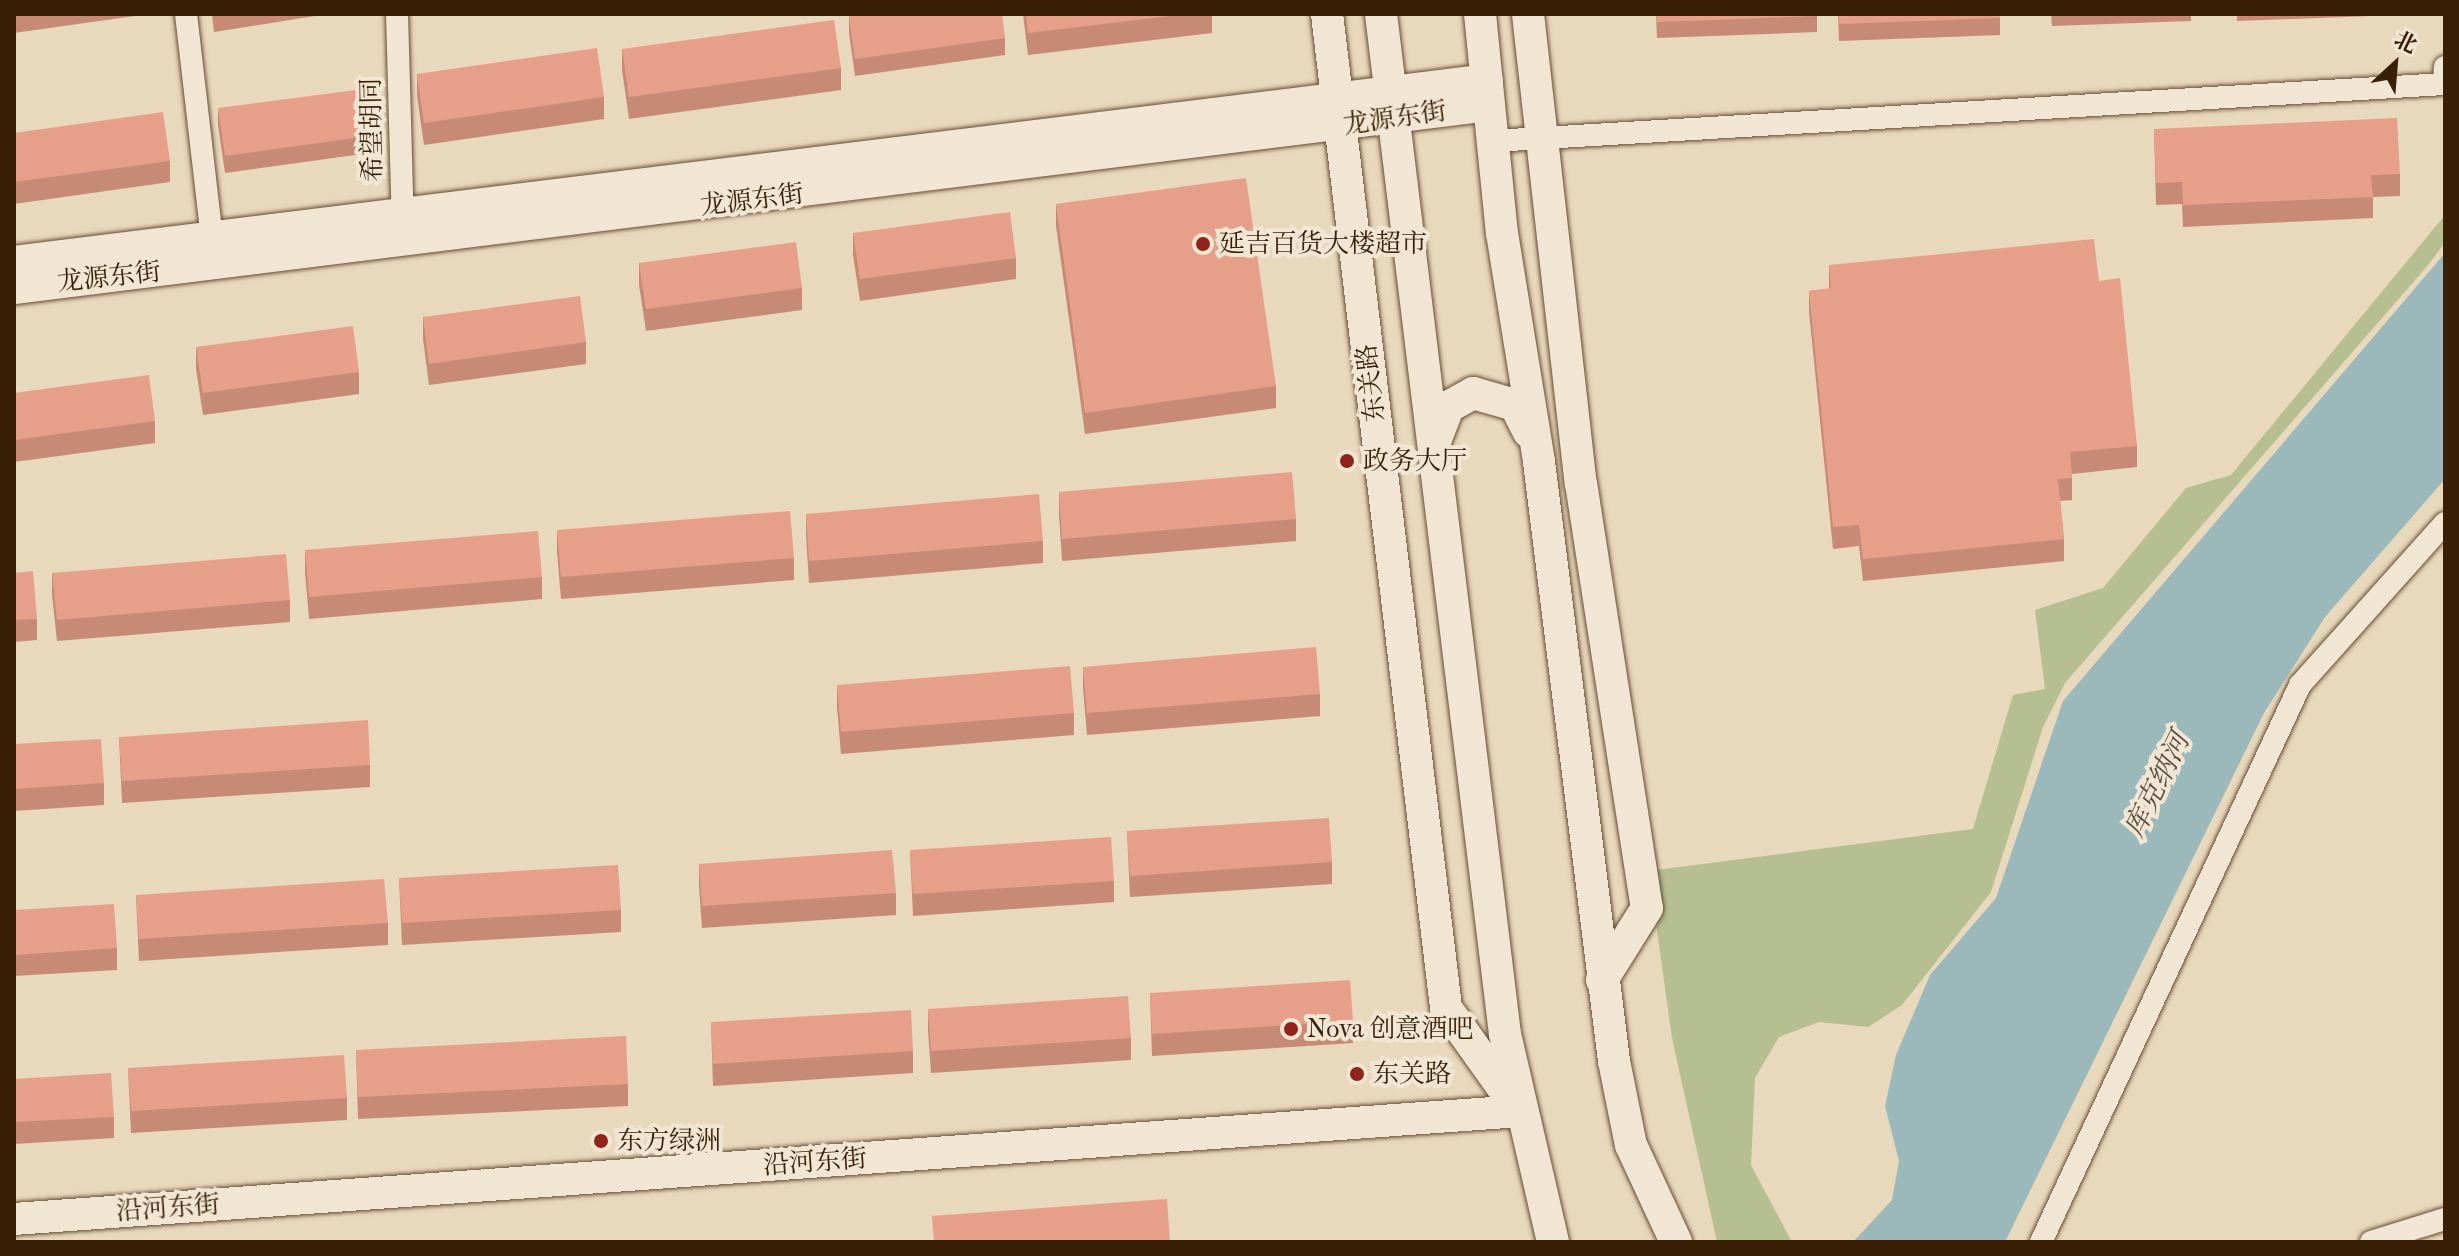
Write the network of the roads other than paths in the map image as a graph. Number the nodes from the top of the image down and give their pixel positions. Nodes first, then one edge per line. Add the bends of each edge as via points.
1 (186, 14) edge
2 (397, 14) edge
3 (1327, 14) edge
4 (1381, 14) edge
5 (1480, 14) edge
6 (1528, 14) edge
7 (2445, 67) edge
8 (1488, 92) junction
9 (1390, 105) junction
10 (1339, 112) junction
11 (1540, 138) junction
12 (1493, 141) junction
13 (403, 232) junction
14 (212, 240) junction
15 (14, 262) edge
16 (14, 288) edge
17 (1434, 459) junction
18 (1539, 462) junction
19 (2445, 523) edge
20 (1602, 980) junction
21 (1520, 1111) junction
22 (14, 1219) edge
23 (2445, 1219) edge
24 (1553, 1242) edge
25 (1676, 1242) edge
26 (2041, 1242) edge
27 (2371, 1242) edge

1 - 14 street
2 - 13 street, 希望胡同
3 - 10 main road, 东关路
4 - 9 main road, 东关路
5 - 8 main road
6 - 11 main road
7 - 11 street via 2444,84
8 - 9 main road, 龙源东街
8 - 12 main road
9 - 10 main road, 龙源东街
9 - 17 main road, 东关路
10 - 13 main road, 龙源东街
10 - 21 main road, 东关路 via 1446,1008
11 - 12 street
11 - 20 main road via 1581,483 1647,908
12 - 18 main road
13 - 14 main road, 龙源东街
13 - 16 main road, 龙源东街
14 - 15 main road, 龙源东街
17 - 18 main road via 1435,433 1448,407 1488,393 1525,417
17 - 21 main road, 东关路
18 - 20 main road
19 - 26 street via 2300,685
20 - 25 main road via 1631,1145
21 - 22 main road, 沿河东街
21 - 24 main road, 东关路
23 - 27 street

